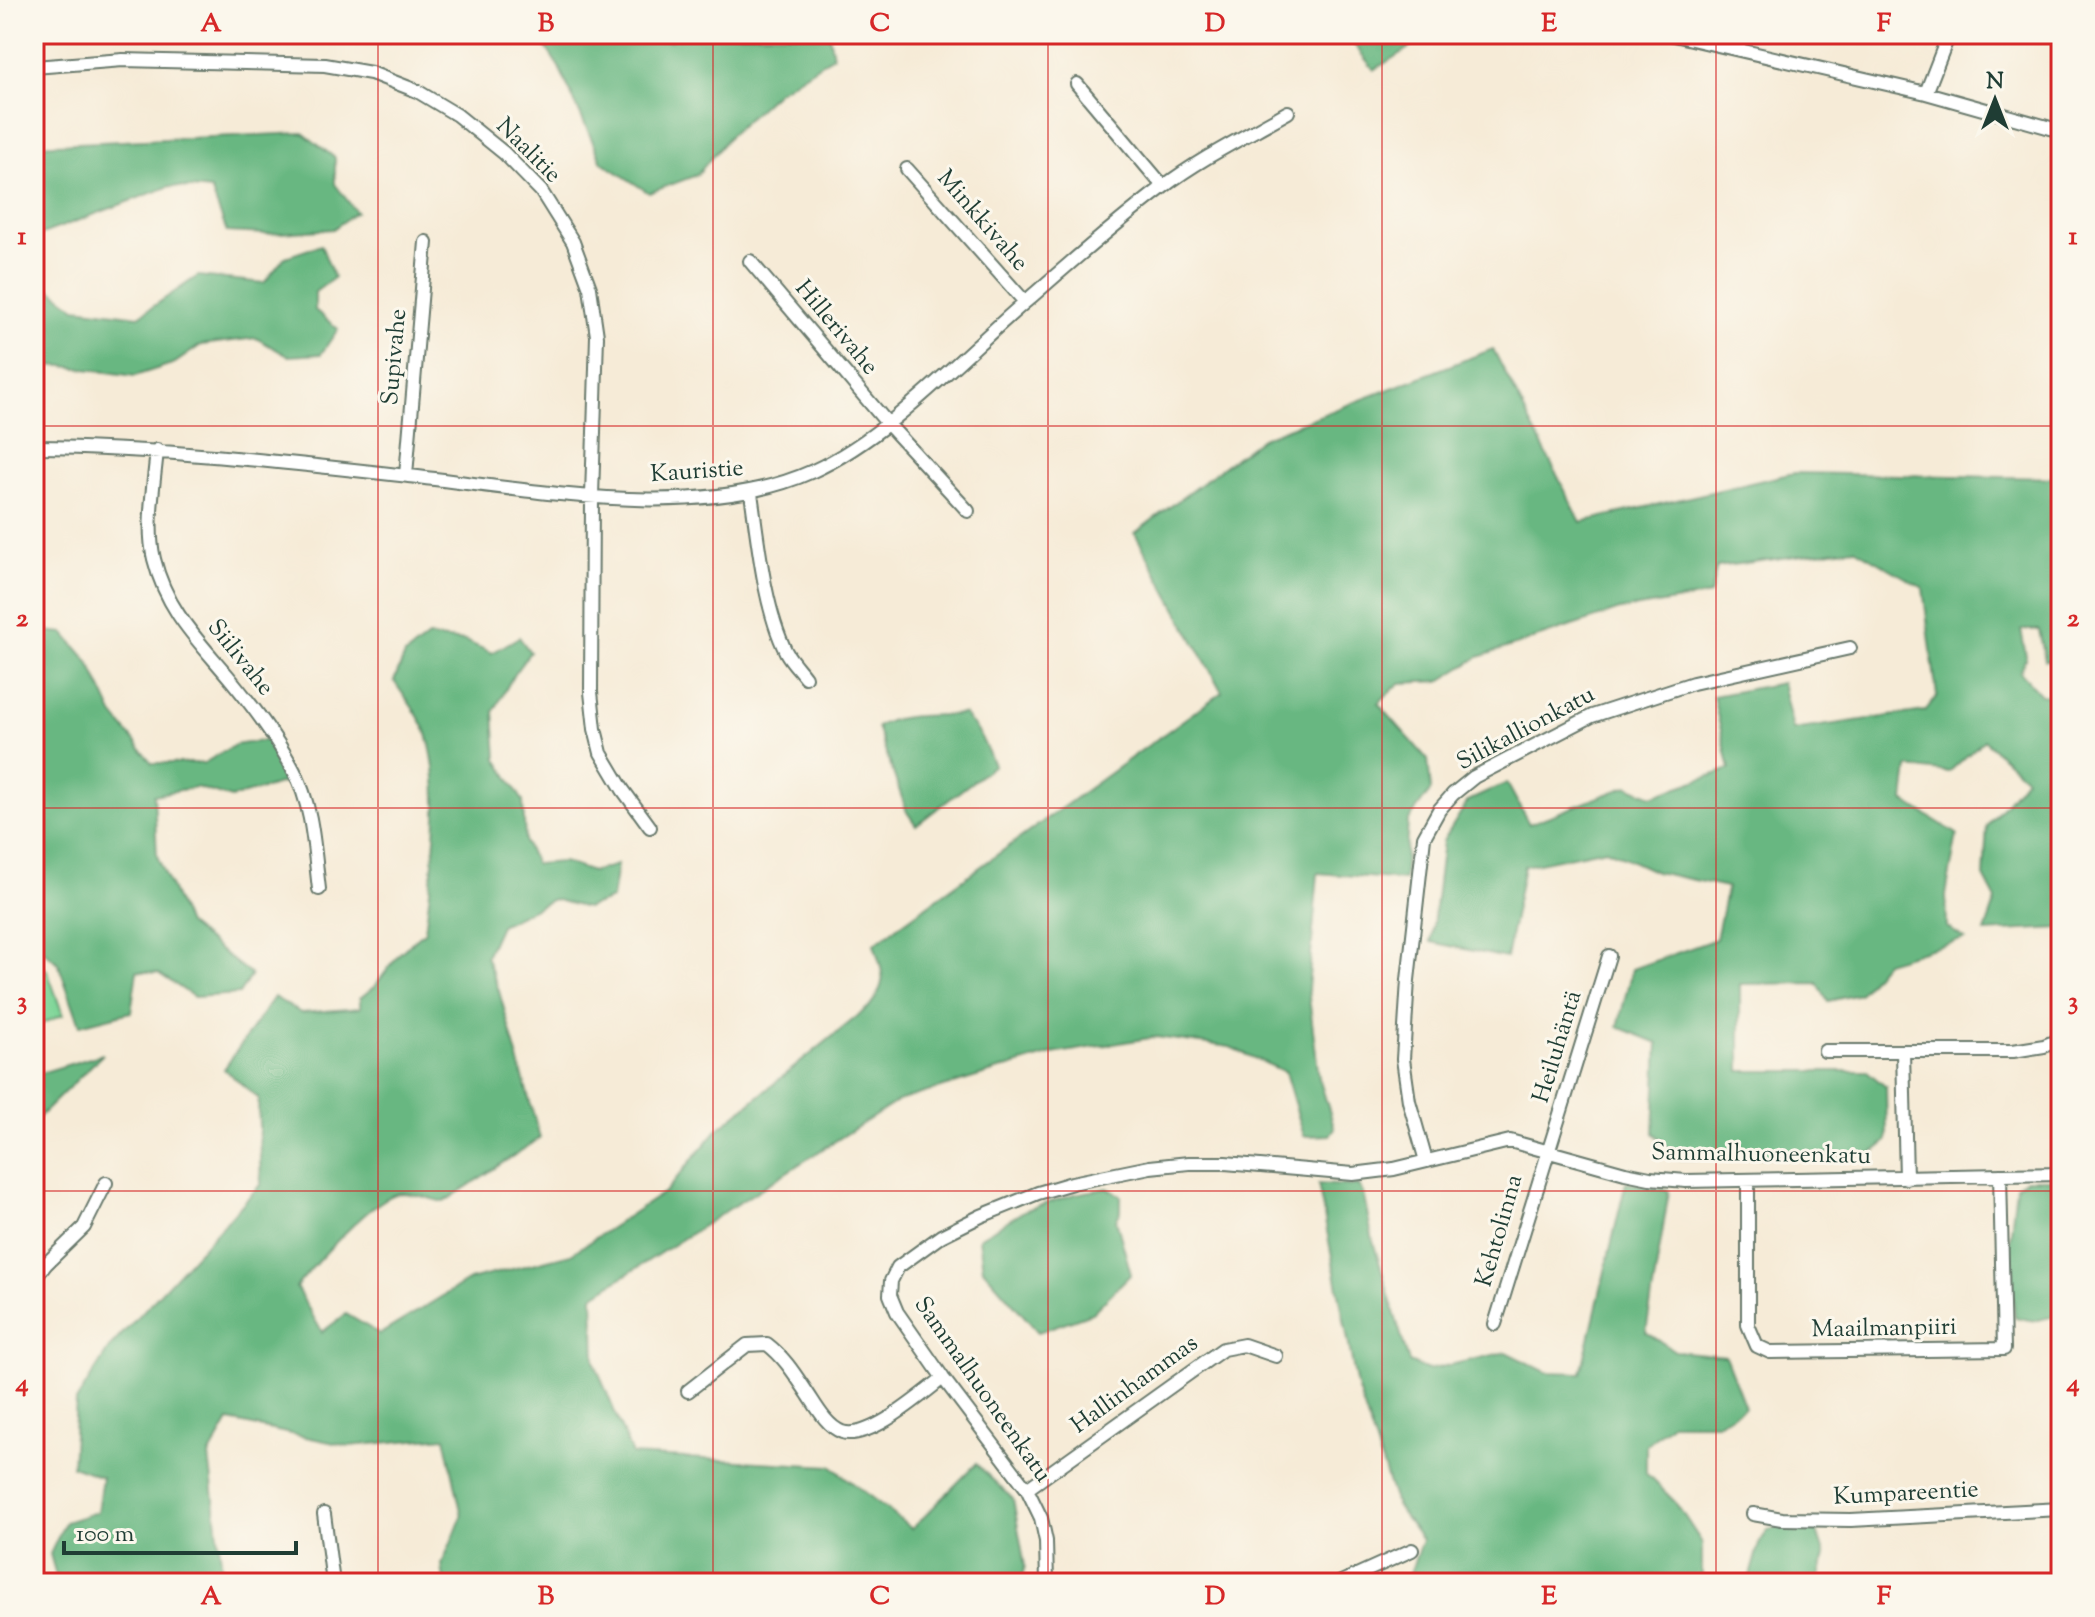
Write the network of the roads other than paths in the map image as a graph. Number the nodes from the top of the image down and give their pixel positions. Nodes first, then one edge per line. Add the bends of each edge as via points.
1 (1670, 34) edge
2 (1949, 34) edge
3 (34, 67) edge
4 (1077, 84) dead end
5 (1926, 93) junction
6 (1288, 112) dead end
7 (2061, 131) edge
8 (907, 169) dead end
9 (1163, 186) junction
10 (426, 242) dead end
11 (750, 261) dead end
12 (1025, 302) junction
13 (888, 424) junction
14 (34, 447) edge
15 (157, 450) junction
16 (406, 475) junction
17 (751, 493) junction
18 (592, 496) junction
19 (968, 511) dead end
20 (1850, 648) dead end
21 (805, 677) dead end
22 (650, 827) dead end
23 (319, 889) dead end
24 (1609, 956) dead end
25 (2061, 1039) edge
26 (1825, 1051) dead end
27 (1903, 1051) junction
28 (1547, 1151) junction
29 (1426, 1161) junction
30 (2061, 1174) edge
31 (2000, 1175) junction
32 (1906, 1178) junction
33 (1748, 1182) junction
34 (106, 1183) dead end
35 (34, 1279) edge
36 (1495, 1324) dead end
37 (1276, 1356) dead end
38 (943, 1378) junction
39 (688, 1391) dead end
40 (1027, 1489) junction
41 (2061, 1509) edge
42 (324, 1514) dead end
43 (1753, 1514) dead end
44 (1412, 1550) dead end
45 (333, 1583) edge
46 (1047, 1583) edge
47 (1339, 1583) edge

1 - 5 street
2 - 5 street
3 - 18 street, Naalitie via 123,60 325,65 371,73 417,91 457,115 541,191 573,242 590,288 597,336
4 - 9 street
5 - 7 street
6 - 9 street, Kauristie
8 - 12 street, Minkkivahe
9 - 12 street, Kauristie
10 - 16 street, Supivahe
11 - 13 street, Hillerivahe
12 - 13 street, Kauristie
13 - 17 street, Kauristie via 812,472
13 - 19 street, Hillerivahe
14 - 15 street, Kauristie
15 - 16 street, Kauristie
15 - 23 street, Siilivahe via 151,513 154,557 170,603 296,773 308,808
16 - 18 street, Kauristie
17 - 18 street, Kauristie via 677,499
17 - 21 street via 777,627
18 - 22 street, Naalitie via 595,729 601,753
20 - 29 street, Silikallionkatu via 1693,683 1592,716 1474,777 1439,810 1424,837 1403,1059
24 - 28 street, Heiluhäntä
25 - 27 street via 2013,1051
26 - 27 street
27 - 32 street
28 - 29 street, Sammalhuoneenkatu via 1510,1141
28 - 33 street, Sammalhuoneenkatu via 1650,1178
28 - 36 street, Kehtolinna
29 - 38 street, Sammalhuoneenkatu via 1353,1174 1225,1163 1150,1167 1072,1183 981,1216 910,1257 891,1281 897,1312
30 - 31 street, Sammalhuoneenkatu
31 - 32 street, Sammalhuoneenkatu
31 - 33 street, Maailmanpiiri via 2004,1349 1770,1352 1757,1346 1748,1325
32 - 33 street, Sammalhuoneenkatu
34 - 35 street via 84,1227
37 - 40 street, Hallinhammas via 1244,1345 1223,1349
38 - 39 street via 875,1427 856,1433 841,1432 825,1418 781,1355 767,1344 747,1345
38 - 40 street, Sammalhuoneenkatu
40 - 46 street, Sammalhuoneenkatu via 1046,1541
41 - 43 street, Kumpareentie via 1851,1520
42 - 45 street
44 - 47 street

